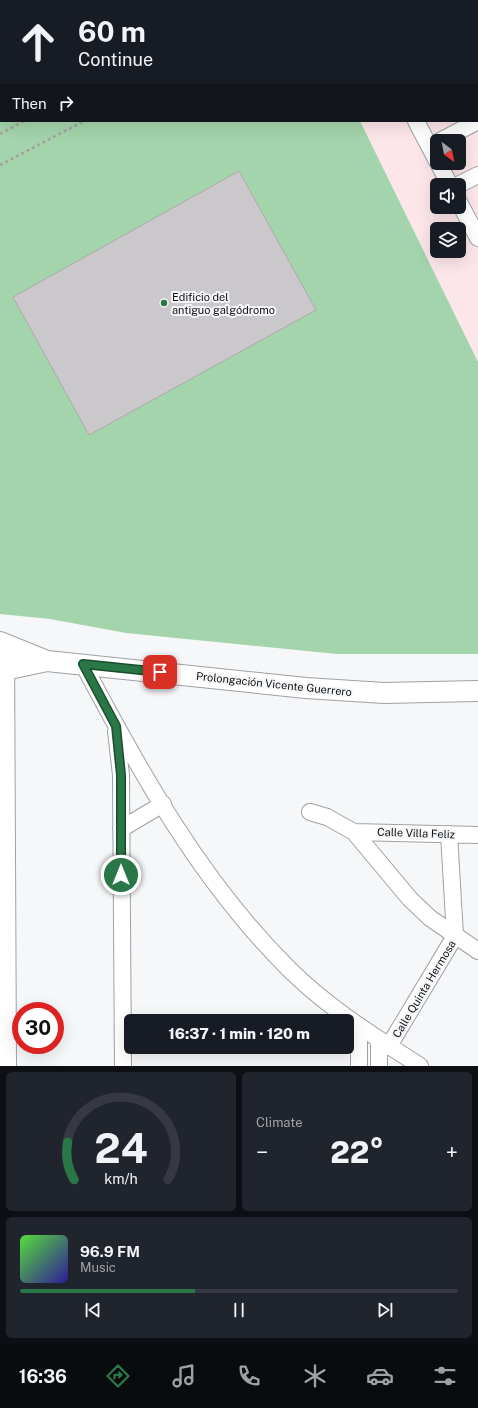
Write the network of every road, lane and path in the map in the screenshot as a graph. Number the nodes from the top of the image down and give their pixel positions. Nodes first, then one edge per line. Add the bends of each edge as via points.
1 (22, 122) edge
2 (82, 122) edge
3 (417, 122) edge
4 (476, 122) edge
5 (0, 134) edge
6 (453, 134) edge
7 (430, 137) edge
8 (0, 165) edge
9 (478, 174) edge
10 (466, 181) edge
11 (466, 214) edge
12 (477, 233) edge
13 (3, 643) edge
14 (47, 661) junction
15 (83, 664) junction
16 (3, 671) edge
17 (478, 691) edge
18 (4, 706) edge
19 (116, 726) junction
20 (4, 758) edge
21 (163, 804) junction
22 (310, 812) dead end
23 (121, 829) junction
24 (350, 829) junction
25 (449, 834) junction
26 (478, 835) edge
27 (455, 936) junction
28 (478, 951) edge
29 (359, 1027) junction
30 (384, 1043) junction
31 (8, 1066) edge
32 (123, 1066) edge
33 (359, 1066) edge
34 (379, 1066) edge
35 (420, 1066) edge

1 - 5 path
2 - 8 path
3 - 7 street
4 - 6 street
9 - 10 street
11 - 12 street
13 - 14 main road, Prolongación Vicente Guerrero
13 - 16 street
14 - 15 main road, Prolongación Vicente Guerrero
14 - 16 main road, Prolongación Vicente Guerrero
15 - 17 main road, Prolongación Vicente Guerrero via 345,691
15 - 19 street
16 - 18 street
18 - 20 street
19 - 21 street
19 - 23 street via 121,775
20 - 31 street
21 - 23 street
21 - 29 street via 214,882 266,946 304,983
22 - 24 street
23 - 32 street
24 - 25 street, Calle Villa Feliz
24 - 27 street via 410,899
25 - 26 street, Calle Villa Feliz
25 - 27 street, Calle Quinta Hermosa
27 - 28 street
27 - 30 street, Calle Quinta Hermosa
29 - 30 street
29 - 33 street
30 - 34 street
30 - 35 street

